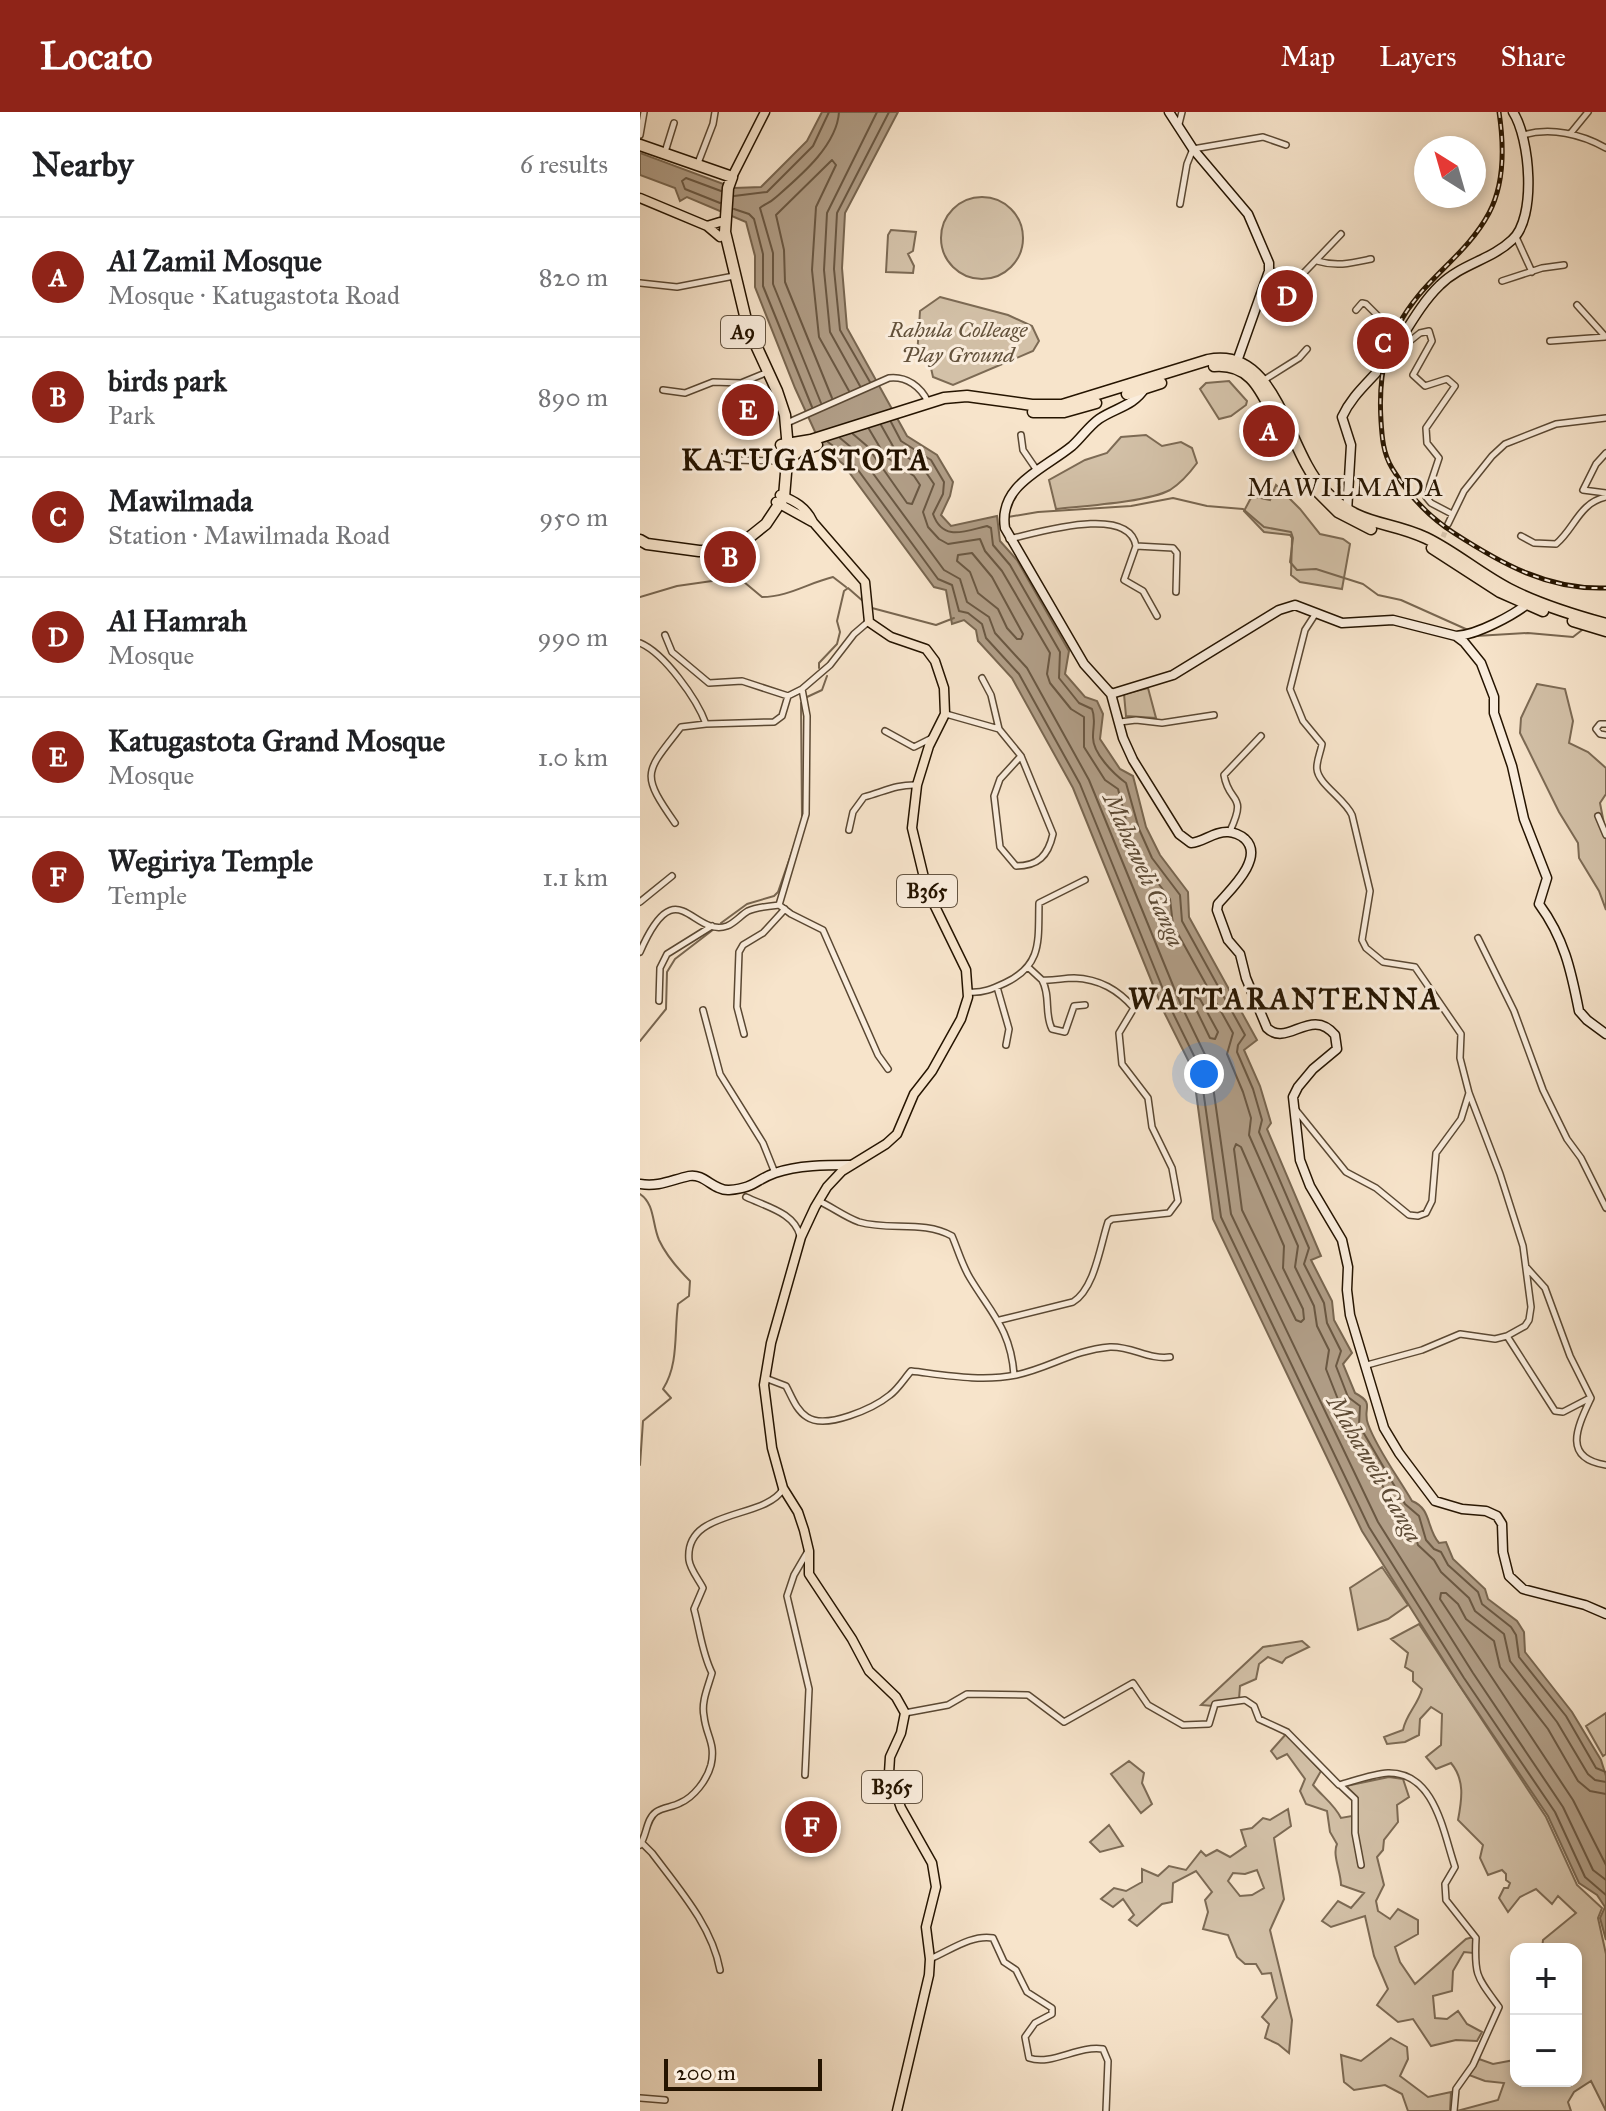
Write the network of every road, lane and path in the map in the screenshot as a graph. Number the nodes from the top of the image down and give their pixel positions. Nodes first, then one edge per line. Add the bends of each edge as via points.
1 (644, 112) edge
2 (715, 112) edge
3 (765, 112) edge
4 (1169, 112) edge
5 (1182, 112) edge
6 (1513, 112) edge
7 (1585, 113) edge
8 (674, 123) dead end
9 (1179, 124) junction
10 (1570, 134) junction
11 (640, 135) edge
12 (1523, 135) junction
13 (640, 145) edge
14 (1286, 145) dead end
15 (1606, 148) edge
16 (1193, 149) junction
17 (665, 153) junction
18 (698, 164) junction
19 (728, 175) junction
20 (640, 198) edge
21 (1180, 204) dead end
22 (723, 223) junction
23 (1341, 234) dead end
24 (1516, 237) junction
25 (1371, 259) dead end
26 (1317, 261) junction
27 (1564, 265) dead end
28 (1269, 271) junction
29 (1532, 272) junction
30 (732, 277) junction
31 (1502, 281) dead end
32 (640, 283) edge
33 (1577, 305) dead end
34 (1356, 310) dead end
35 (1605, 336) edge
36 (1550, 341) dead end
37 (1307, 349) dead end
38 (1386, 360) junction
39 (1236, 364) junction
40 (1375, 373) junction
41 (763, 374) junction
42 (1263, 380) junction
43 (1147, 384) junction
44 (663, 390) dead end
45 (923, 406) junction
46 (1606, 418) edge
47 (786, 424) junction
48 (1021, 435) dead end
49 (793, 449) junction
50 (1606, 453) edge
51 (716, 456) dead end
52 (1036, 469) junction
53 (1606, 495) edge
54 (780, 499) junction
55 (1346, 514) junction
56 (1452, 514) junction
57 (1448, 524) tunnel mouth
58 (1521, 536) dead end
59 (640, 539) edge
60 (1009, 539) junction
61 (1136, 546) junction
62 (1176, 592) dead end
63 (1530, 603) junction
64 (1316, 612) junction
65 (1157, 616) dead end
66 (868, 618) junction
67 (1606, 624) edge
68 (1606, 631) edge
69 (665, 635) dead end
70 (1465, 635) junction
71 (640, 643) edge
72 (982, 678) dead end
73 (802, 689) junction
74 (1111, 694) junction
75 (788, 696) junction
76 (945, 714) junction
77 (1214, 715) dead end
78 (1120, 722) junction
79 (706, 724) junction
80 (1606, 724) edge
81 (999, 729) junction
82 (885, 731) dead end
83 (1606, 735) edge
84 (1261, 736) dead end
85 (933, 738) junction
86 (1021, 756) junction
87 (643, 771) dead end
88 (643, 779) dead end
89 (917, 785) junction
90 (1598, 816) dead end
91 (675, 823) dead end
92 (849, 830) dead end
93 (1230, 831) junction
94 (1606, 835) edge
95 (672, 876) dead end
96 (1085, 880) dead end
97 (640, 902) edge
98 (782, 907) junction
99 (713, 926) junction
100 (1478, 938) dead end
101 (640, 952) edge
102 (1029, 968) junction
103 (1042, 980) junction
104 (997, 987) junction
105 (969, 992) junction
106 (659, 1001) dead end
107 (1085, 1005) dead end
108 (703, 1010) dead end
109 (744, 1034) dead end
110 (1606, 1034) edge
111 (1006, 1045) dead end
112 (888, 1069) dead end
113 (1469, 1093) junction
114 (1296, 1109) junction
115 (850, 1165) junction
116 (775, 1173) junction
117 (640, 1184) edge
118 (746, 1197) dead end
119 (819, 1201) junction
120 (1606, 1208) edge
121 (801, 1237) junction
122 (1527, 1267) junction
123 (1000, 1320) junction
124 (1507, 1336) junction
125 (1170, 1357) dead end
126 (1367, 1365) junction
127 (1014, 1375) junction
128 (764, 1378) junction
129 (1591, 1398) junction
130 (1606, 1465) edge
131 (783, 1488) junction
132 (809, 1551) junction
133 (1606, 1614) edge
134 (905, 1713) junction
135 (805, 1775) dead end
136 (1339, 1785) junction
137 (641, 1844) edge
138 (1361, 1865) dead end
139 (930, 1959) junction
140 (720, 1970) dead end
141 (640, 2098) edge
142 (665, 2100) dead end
143 (897, 2111) edge
144 (1106, 2111) edge
145 (1454, 2111) edge

1 - 11 street
2 - 18 street
3 - 19 main road
4 - 9 street
5 - 9 street
6 - 12 street
7 - 10 street
8 - 17 street
9 - 16 street
10 - 12 street via 1540,130
10 - 15 street
12 - 24 street via 1527,188
13 - 17 highway
14 - 16 street via 1263,137
16 - 21 street
16 - 28 street via 1253,222
17 - 18 highway
18 - 19 highway
19 - 22 highway, A9
20 - 22 main road via 707,226
22 - 30 highway, A9
23 - 26 street
24 - 29 street
24 - 38 street via 1443,281
25 - 26 street via 1345,265
26 - 28 street via 1293,281
27 - 29 street
28 - 39 street
29 - 31 street
30 - 32 street via 677,287
30 - 41 highway, A9 via 742,327
30 - 47 highway, A9
33 - 35 street
34 - 40 street via 1366,304 1384,322
35 - 36 street
37 - 42 street
38 - 40 street
38 - 56 street via 1429,331 1428,353 1413,375 1425,386 1447,379 1455,386 1426,428 1427,443 1439,458 1426,497
39 - 42 highway via 1252,368
39 - 43 highway
39 - 55 highway via 1259,386 1316,492
40 - 55 street via 1342,417 1351,445
41 - 44 street via 741,383 713,382 685,393
41 - 49 highway, A9
42 - 55 highway via 1315,480
43 - 45 highway via 1064,412 961,402
43 - 52 street via 1138,399 1098,420
45 - 47 street via 918,387 900,377 889,378
45 - 49 highway
46 - 56 street via 1556,424 1505,444 1464,491
47 - 49 highway, A9
48 - 52 street via 1023,450
49 - 51 street via 733,460
49 - 54 highway
50 - 53 street via 1583,490
52 - 60 street via 1003,511
53 - 58 street via 1588,505 1556,544
54 - 59 highway via 757,524 723,543
54 - 66 main road via 809,512 862,578
55 - 63 highway via 1375,530 1440,545 1486,584
56 - 57 street
60 - 61 street via 1070,526 1112,525 1132,534
60 - 74 street via 1084,664
61 - 62 street via 1173,548
61 - 65 street via 1124,580 1143,591
63 - 67 highway
63 - 68 highway
63 - 70 street
64 - 70 street via 1342,623 1393,620
64 - 74 street via 1295,605 1279,610 1173,675
64 - 113 street via 1305,630 1290,689 1303,721 1322,744 1320,778 1352,815 1370,891 1362,940 1383,962 1415,967 1457,1025
66 - 73 street via 830,665
66 - 76 main road via 891,637 930,653 944,688
69 - 75 street via 672,652 709,683 742,681
70 - 110 street via 1494,697 1524,819 1547,878 1539,904 1562,941 1579,1011
71 - 79 street via 667,664
72 - 81 street
73 - 75 street
73 - 98 street via 807,716 806,814
74 - 78 street
75 - 79 street via 782,716 774,722
76 - 81 street
76 - 85 main road, B365
77 - 78 street via 1162,723
78 - 93 street via 1133,760 1179,834 1191,843
79 - 87 street via 681,727
80 - 83 street via 1596,729
81 - 86 street
82 - 85 street via 914,747
84 - 93 street via 1224,775 1238,802
85 - 89 main road, B365
86 - 86 street via 1053,834 1042,859 1031,866 1016,866 1000,847 995,791
88 - 91 street via 656,806
89 - 92 street via 899,784 864,797
89 - 105 main road, B365 via 912,828 916,854 930,897 966,970
90 - 94 street
93 - 114 street via 1244,838 1251,856 1217,910 1228,940 1240,954 1267,1028 1278,1034 1316,1023 1330,1029 1337,1041 1337,1049 1298,1087 1293,1097
95 - 97 street
96 - 102 street via 1039,903 1037,950
98 - 99 street via 752,909 726,926
98 - 109 street via 763,933 739,952 737,1007
98 - 112 street via 823,930
99 - 101 street via 684,911 666,912 650,929
99 - 106 street via 667,954 660,968
100 - 120 street via 1514,1011 1543,1090
102 - 103 street
102 - 104 street
103 - 107 street via 1052,1029 1065,1032 1074,1006
103 - 123 street via 1073,978 1103,984 1119,991 1134,1008 1119,1033 1122,1064 1148,1098 1152,1127 1172,1168 1178,1201 1169,1213 1108,1222 1080,1298
104 - 105 street
104 - 111 street via 1009,1029
105 - 115 main road via 961,1019 914,1094 897,1134
108 - 116 street via 720,1074 763,1143
113 - 114 street via 1461,1119 1436,1153 1432,1201 1418,1216 1346,1172
113 - 122 street
114 - 126 street via 1300,1160 1342,1240 1350,1315
115 - 116 street
115 - 119 main road
116 - 117 street via 747,1188 723,1190 691,1175 671,1183
118 - 121 street via 788,1216
119 - 121 main road
119 - 123 street via 859,1222 917,1225 952,1236 968,1275
121 - 128 main road
122 - 124 street via 1529,1320
122 - 129 street via 1545,1288
123 - 127 street
124 - 126 street via 1460,1334
124 - 129 street via 1555,1411
125 - 127 street via 1109,1347 1069,1354
126 - 133 street via 1384,1428 1435,1501 1497,1516 1509,1576 1523,1589
127 - 128 street via 965,1378 911,1371 890,1395 834,1421 810,1419 786,1386
128 - 131 main road via 769,1435
129 - 130 street via 1576,1443 1587,1459
131 - 132 main road via 798,1512
131 - 137 street via 777,1498 713,1521 691,1544 689,1561 703,1588 694,1609 712,1673 704,1717 714,1747 702,1783 688,1799 655,1812
132 - 134 main road via 814,1583 869,1671
132 - 135 street via 787,1596 809,1689
134 - 136 street via 948,1705 967,1694 1028,1695 1064,1722 1133,1683 1148,1705 1183,1725 1209,1724 1215,1704 1245,1700 1259,1719 1287,1732
134 - 139 main road, B365 via 889,1773 901,1808 932,1863 937,1890 926,1927
136 - 138 street via 1355,1799
136 - 145 street via 1387,1773 1406,1775 1431,1798 1455,1867 1445,1884 1446,1900 1476,1938 1474,1968 1499,2007 1456,2089
137 - 140 street via 706,1930
139 - 143 main road, B365
139 - 144 street via 967,1942 993,1938 1027,1992 1052,2008 1052,2014 1035,2023 1025,2037 1029,2058 1103,2049 1108,2061
141 - 142 street

